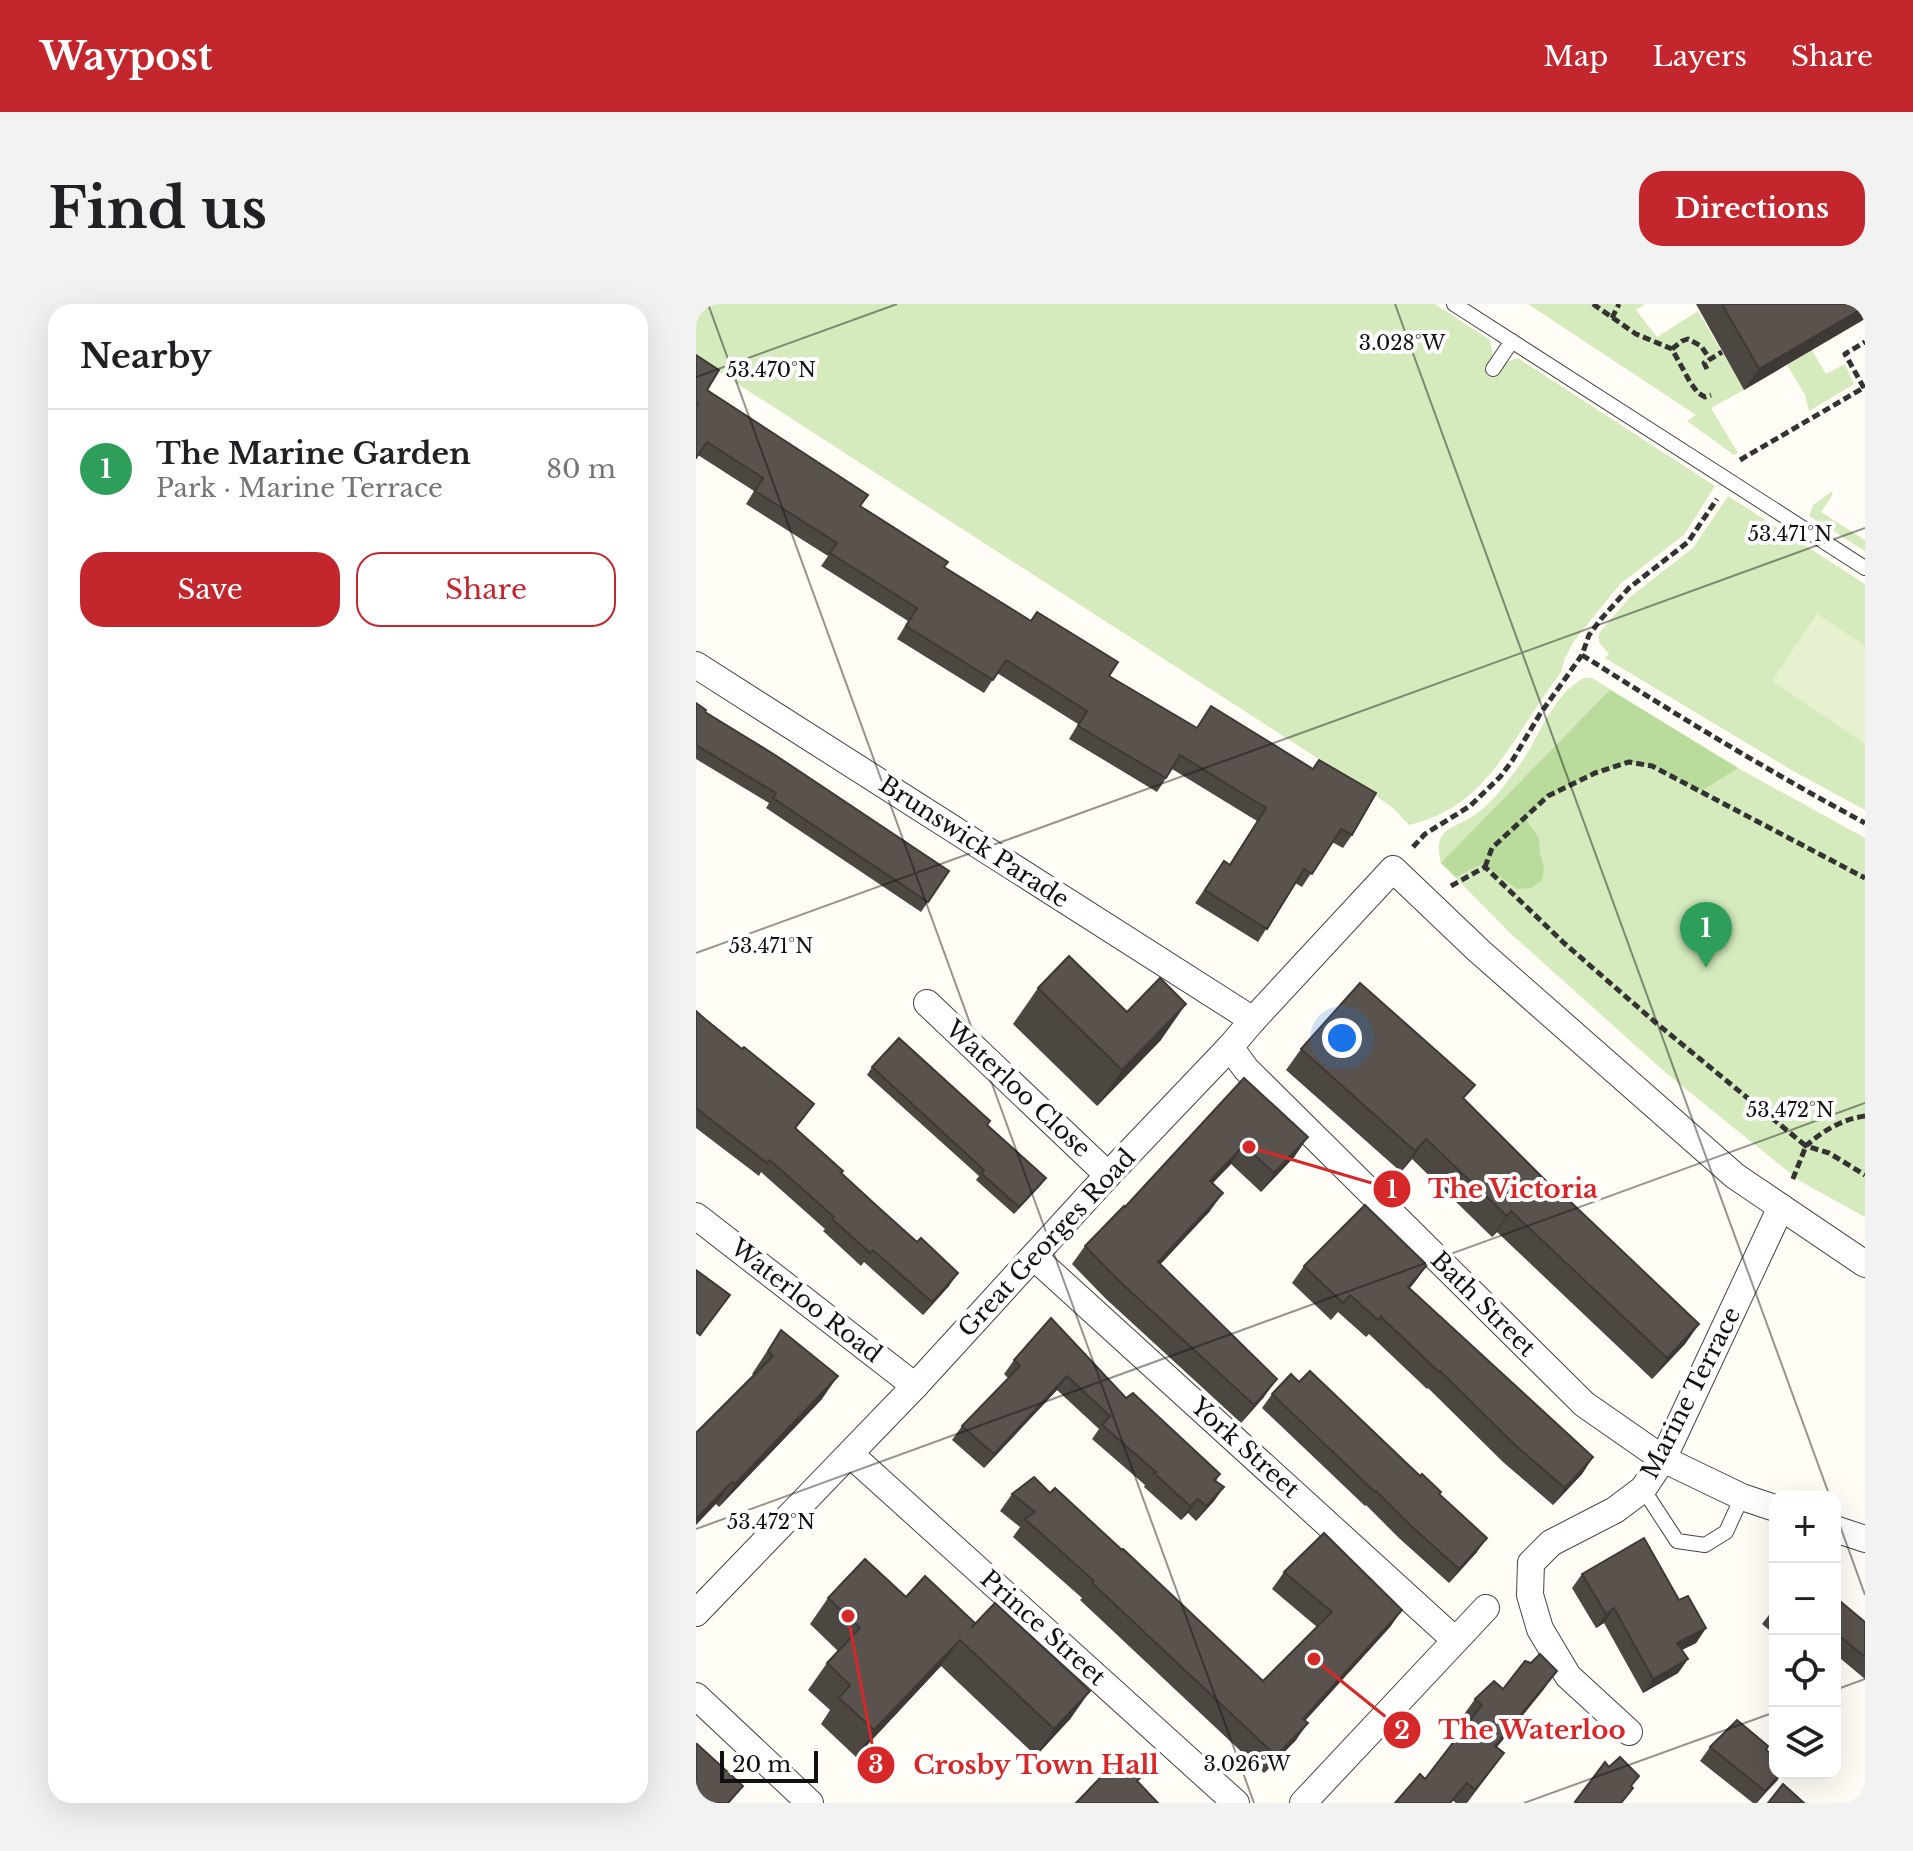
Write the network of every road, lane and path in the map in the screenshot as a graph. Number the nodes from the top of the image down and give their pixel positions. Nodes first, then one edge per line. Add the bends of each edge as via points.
1 (1454, 304) edge
2 (1593, 304) edge
3 (1619, 304) edge
4 (1612, 318) junction
5 (1512, 341) junction
6 (1865, 342) edge
7 (1672, 349) junction
8 (1722, 352) dead end
9 (1710, 359) junction
10 (1493, 369) dead end
11 (1707, 369) dead end
12 (1864, 388) edge
13 (1711, 395) dead end
14 (1729, 481) junction
15 (1865, 568) edge
16 (1582, 655) junction
17 (696, 665) edge
18 (1865, 823) edge
19 (1485, 867) junction
20 (1393, 869) junction
21 (1865, 878) edge
22 (1427, 902) junction
23 (927, 1003) dead end
24 (1253, 1020) junction
25 (1230, 1047) junction
26 (1865, 1116) edge
27 (1806, 1146) junction
28 (1108, 1175) junction
29 (1865, 1175) edge
30 (1781, 1207) junction
31 (696, 1216) edge
32 (1034, 1257) junction
33 (1865, 1264) edge
34 (915, 1386) junction
35 (850, 1454) junction
36 (1663, 1459) junction
37 (1643, 1489) junction
38 (1742, 1497) junction
39 (1769, 1506) edge
40 (1841, 1531) edge
41 (1865, 1539) edge
42 (1486, 1608) dead end
43 (696, 1613) edge
44 (1455, 1640) junction
45 (696, 1696) edge
46 (1629, 1732) dead end
47 (810, 1803) edge
48 (1236, 1803) edge
49 (1303, 1803) edge

1 - 5 lane
2 - 4 path
3 - 4 path
4 - 7 path
5 - 10 lane
5 - 14 lane
6 - 12 path via 1845,354
7 - 9 path via 1688,339
7 - 13 path via 1698,393
8 - 9 path
9 - 11 path via 1704,363
12 - 14 path via 1735,463
14 - 15 lane
14 - 16 path via 1688,542 1617,599 1589,635
16 - 18 path via 1703,732
16 - 20 path via 1500,777 1470,806 1425,834
17 - 24 street, Brunswick Parade
19 - 21 path via 1492,848 1548,796 1629,762 1652,766
19 - 22 path
19 - 27 path via 1598,973
20 - 22 street
20 - 24 street, Great Georges Road
22 - 30 street via 1724,1166
23 - 28 street, Waterloo Close
24 - 25 street, Great Georges Road
25 - 28 street, Great Georges Road
25 - 36 street, Bath Street via 1246,1069 1584,1404
26 - 27 path via 1843,1122
27 - 29 path
27 - 30 path
28 - 32 street, Great Georges Road
30 - 33 street
30 - 36 street, Marine Terrace
31 - 34 street, Waterloo Road
32 - 34 street, Great Georges Road
32 - 44 street, York Street
34 - 35 street, Great Georges Road
35 - 43 street, Great Georges Road
35 - 48 street, Prince Street
36 - 37 street, Marine Terrace
36 - 38 street, Bath Street
37 - 38 lane via 1677,1541 1705,1545 1726,1532
37 - 46 street, Marine Terrace via 1551,1543 1531,1563 1530,1595 1540,1629 1568,1676
38 - 39 street, Bath Street
40 - 41 street
42 - 44 street
44 - 49 street
45 - 47 street

